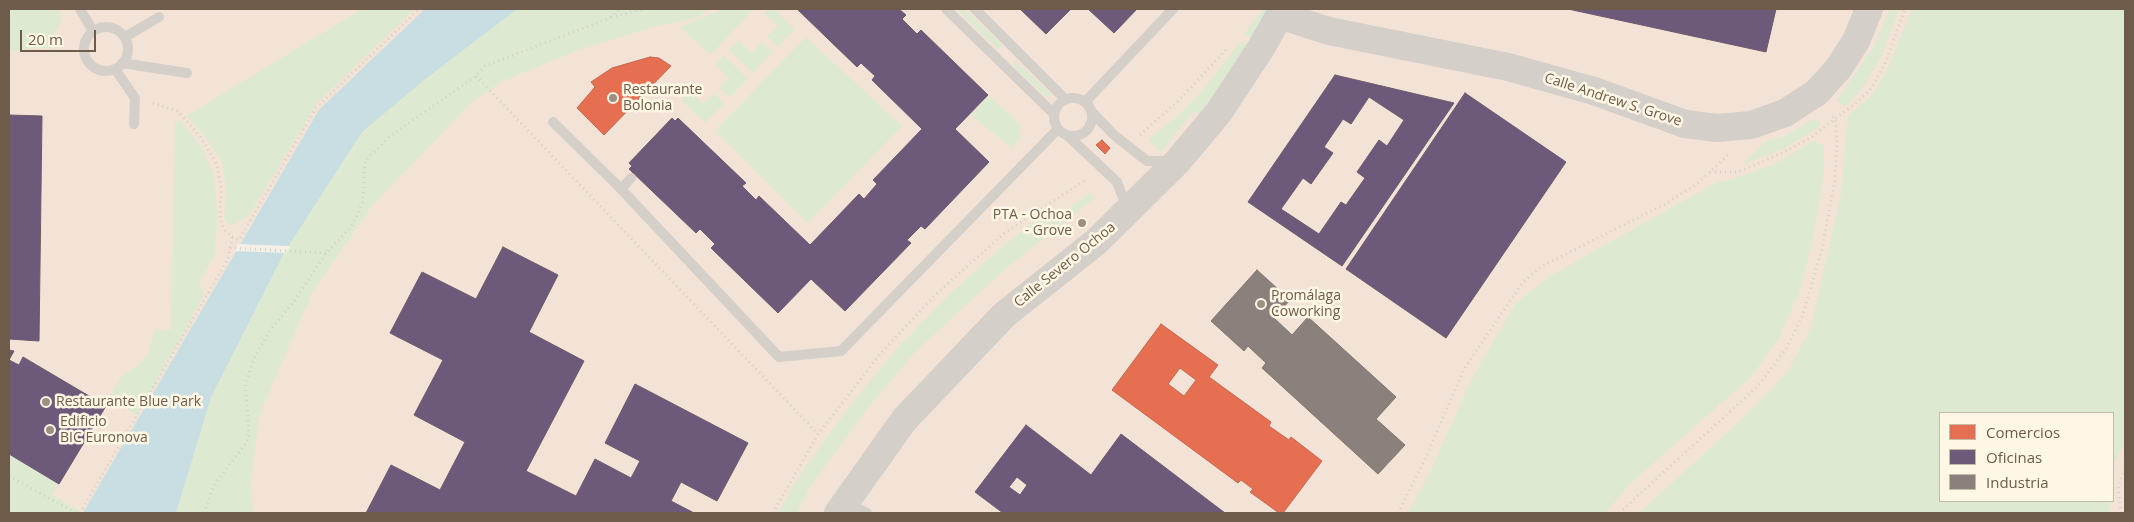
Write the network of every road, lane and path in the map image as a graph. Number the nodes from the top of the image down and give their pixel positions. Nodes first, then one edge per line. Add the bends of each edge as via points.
1 (80, 9) edge
2 (419, 9) edge
3 (619, 9) edge
4 (644, 9) edge
5 (946, 9) edge
6 (975, 9) edge
7 (1173, 9) edge
8 (1869, 9) edge
9 (1281, 12) edge
10 (159, 17) dead end
11 (610, 18) junction
12 (92, 31) junction
13 (125, 38) junction
14 (1228, 48) dead end
15 (119, 66) junction
16 (187, 73) dead end
17 (476, 76) junction
18 (1816, 93) junction
19 (135, 98) junction
20 (1065, 99) junction
21 (1085, 102) junction
22 (1090, 111) junction
23 (1054, 114) junction
24 (553, 122) dead end
25 (134, 124) dead end
26 (1735, 126) junction
27 (1063, 132) junction
28 (1127, 146) junction
29 (1178, 162) junction
30 (1103, 168) junction
31 (631, 178) dead end
32 (621, 189) junction
33 (1128, 211) junction
34 (232, 237) junction
35 (231, 248) junction
36 (326, 253) junction
37 (818, 434) junction
38 (2125, 470) edge
39 (9, 476) edge
40 (850, 510) edge
41 (76, 513) edge
42 (80, 513) edge
43 (204, 513) edge
44 (773, 513) edge
45 (1398, 513) edge
46 (1619, 513) edge
47 (2120, 513) edge

1 - 12 lane
2 - 34 path via 316,108 239,240
3 - 11 path
4 - 11 path
5 - 23 lane
6 - 20 lane
7 - 21 lane
8 - 18 street, Calle Andrew S. Grove via 1856,41 1838,69
9 - 26 street, Calle Andrew S. Grove via 1329,31 1527,72 1594,90 1685,124 1717,128
9 - 29 street, Calle Severo Ochoa via 1219,112
10 - 13 lane
11 - 17 path via 484,66
12 - 13 lane via 110,27
12 - 15 lane via 84,44 86,58 98,69 107,71
13 - 15 lane via 127,56
14 - 28 path via 1179,100
15 - 16 lane
15 - 19 lane
17 - 36 path via 389,137 365,161 363,201 352,226
17 - 37 path
18 - 26 street, Calle Andrew S. Grove via 1785,114
18 - 46 path via 1835,118 1834,180 1822,249 1795,332 1786,350 1758,386
19 - 25 lane
19 - 34 path via 178,111 201,138 217,164 221,190 220,219 224,230
20 - 21 lane via 1076,98
20 - 23 lane
21 - 22 lane
22 - 27 lane via 1091,124 1086,131 1078,136
22 - 28 lane
23 - 27 lane via 1056,126
24 - 32 lane
26 - 45 path via 1732,151 1696,184 1665,204 1542,266 1523,282 1464,369
27 - 30 lane
27 - 32 lane via 841,351 779,357
28 - 29 lane via 1147,161
29 - 33 street, Calle Severo Ochoa
30 - 33 lane via 1117,182
30 - 37 path via 1006,232 935,295 881,353
31 - 32 lane
33 - 40 street, Calle Severo Ochoa via 1096,242 1004,315 904,420
34 - 35 path
35 - 36 path
35 - 42 path via 228,259
36 - 43 path via 254,356 245,384 249,434 246,443 214,486
37 - 44 path
38 - 47 path via 2118,486
39 - 41 path

